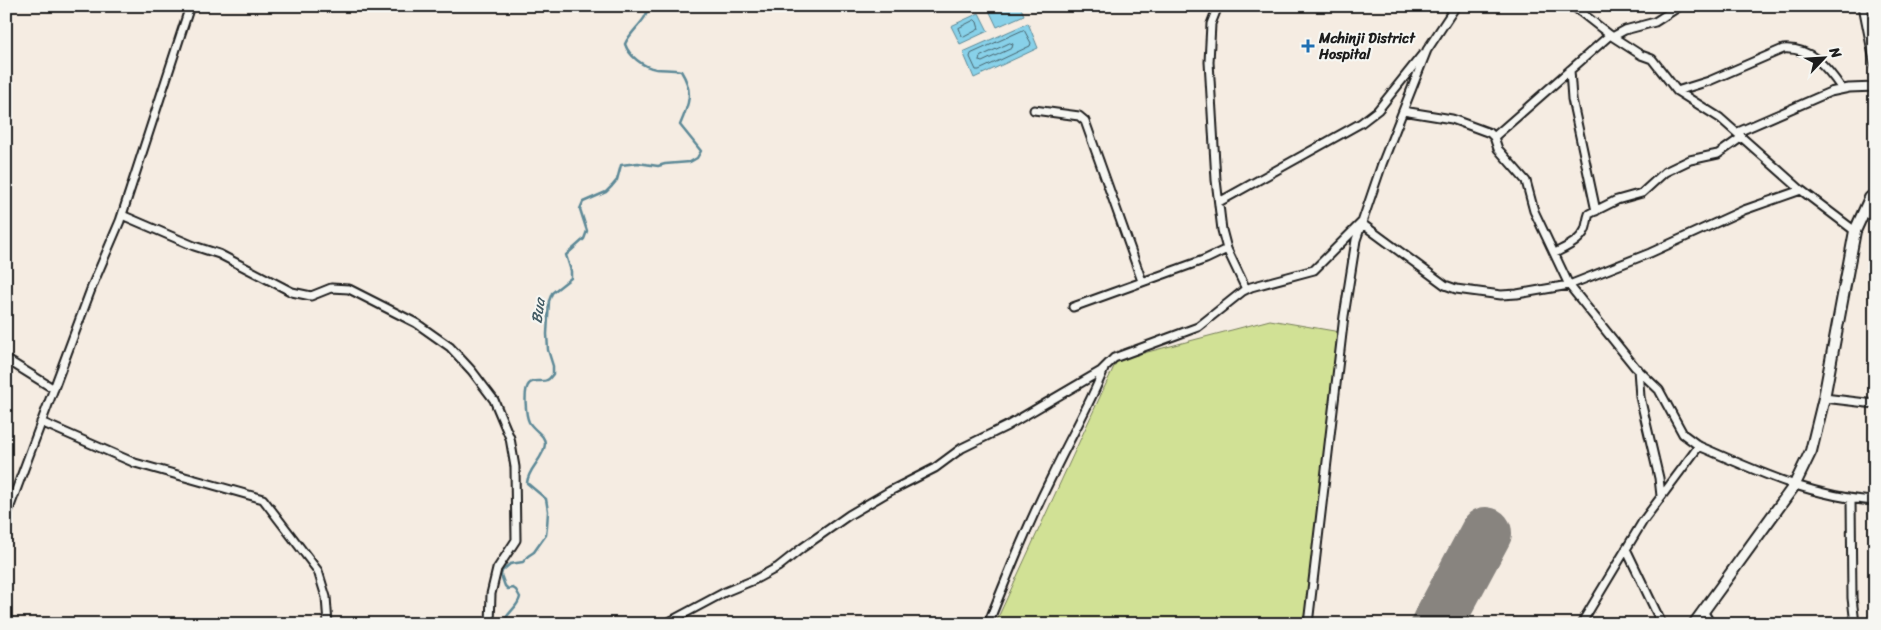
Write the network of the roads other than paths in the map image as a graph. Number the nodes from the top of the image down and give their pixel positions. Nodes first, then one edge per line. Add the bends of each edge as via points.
1 (190, 6) edge
2 (1218, 6) edge
3 (1456, 6) edge
4 (1573, 6) edge
5 (1680, 6) edge
6 (1863, 6) edge
7 (1612, 36) junction
8 (1426, 50) junction
9 (1875, 66) edge
10 (1570, 70) junction
11 (1875, 87) edge
12 (1842, 89) junction
13 (1677, 91) junction
14 (1034, 110) dead end
15 (1403, 111) junction
16 (1740, 134) junction
17 (1494, 137) junction
18 (1801, 190) junction
19 (1875, 194) edge
20 (1219, 202) junction
21 (1596, 211) junction
22 (122, 215) junction
23 (1361, 224) junction
24 (1856, 230) junction
25 (1228, 249) junction
26 (1555, 252) junction
27 (1142, 281) junction
28 (1568, 285) junction
29 (1246, 289) junction
30 (1074, 307) dead end
31 (6, 359) edge
32 (1104, 369) junction
33 (1638, 369) junction
34 (54, 389) junction
35 (1824, 398) junction
36 (1875, 404) edge
37 (42, 422) junction
38 (1699, 446) junction
39 (1794, 486) junction
40 (1661, 496) junction
41 (1851, 499) junction
42 (1875, 501) edge
43 (6, 517) edge
44 (1626, 549) junction
45 (1703, 611) junction
46 (328, 624) edge
47 (490, 624) edge
48 (665, 624) edge
49 (988, 624) edge
50 (1308, 624) edge
51 (1581, 624) edge
52 (1662, 624) edge
53 (1694, 624) edge
54 (1711, 624) edge
55 (1854, 624) edge

1 - 22 street
2 - 20 street via 1211,24 1209,62
3 - 8 street
4 - 7 street
5 - 7 street via 1655,22
6 - 9 street
7 - 10 street
7 - 13 street via 1652,59
8 - 15 street
8 - 20 street via 1378,110 1361,123
10 - 17 street
10 - 21 street via 1572,99
11 - 12 street
12 - 13 street via 1828,68 1807,53 1782,48 1709,81
12 - 16 street
13 - 16 street
14 - 27 street via 1078,116 1085,121
15 - 17 street via 1452,119
15 - 23 street
16 - 18 street
16 - 21 street via 1718,154 1690,160 1665,172 1642,193 1617,200
17 - 26 street via 1498,149 1526,181 1534,211
18 - 24 street
18 - 28 street via 1744,210 1650,253
19 - 24 street via 1870,198
20 - 25 street
21 - 26 street via 1588,216 1577,240
22 - 34 street
22 - 47 street via 219,254 292,292 311,296 332,288 349,289 416,323 450,347 472,371 494,400 510,438 515,467 516,540 497,569 491,594
23 - 28 street via 1445,285 1456,289 1501,295
23 - 29 street via 1314,270
23 - 50 street via 1344,316
24 - 35 street
25 - 27 street
25 - 29 street
26 - 28 street
27 - 30 street
28 - 33 street
29 - 32 street via 1198,327 1114,358
31 - 34 street
32 - 48 street via 1007,426 962,448 935,468 890,490 849,515 778,567
32 - 49 street via 1051,477
33 - 38 street via 1659,390 1683,434
33 - 40 street via 1640,397
34 - 37 street
35 - 36 street
35 - 39 street via 1811,451
37 - 43 street
37 - 46 street via 135,463 263,499 318,571 326,597
38 - 39 street
38 - 40 street
39 - 41 street
39 - 45 street
40 - 44 street
41 - 42 street
41 - 55 street
44 - 51 street
44 - 52 street
45 - 53 street
45 - 54 street

